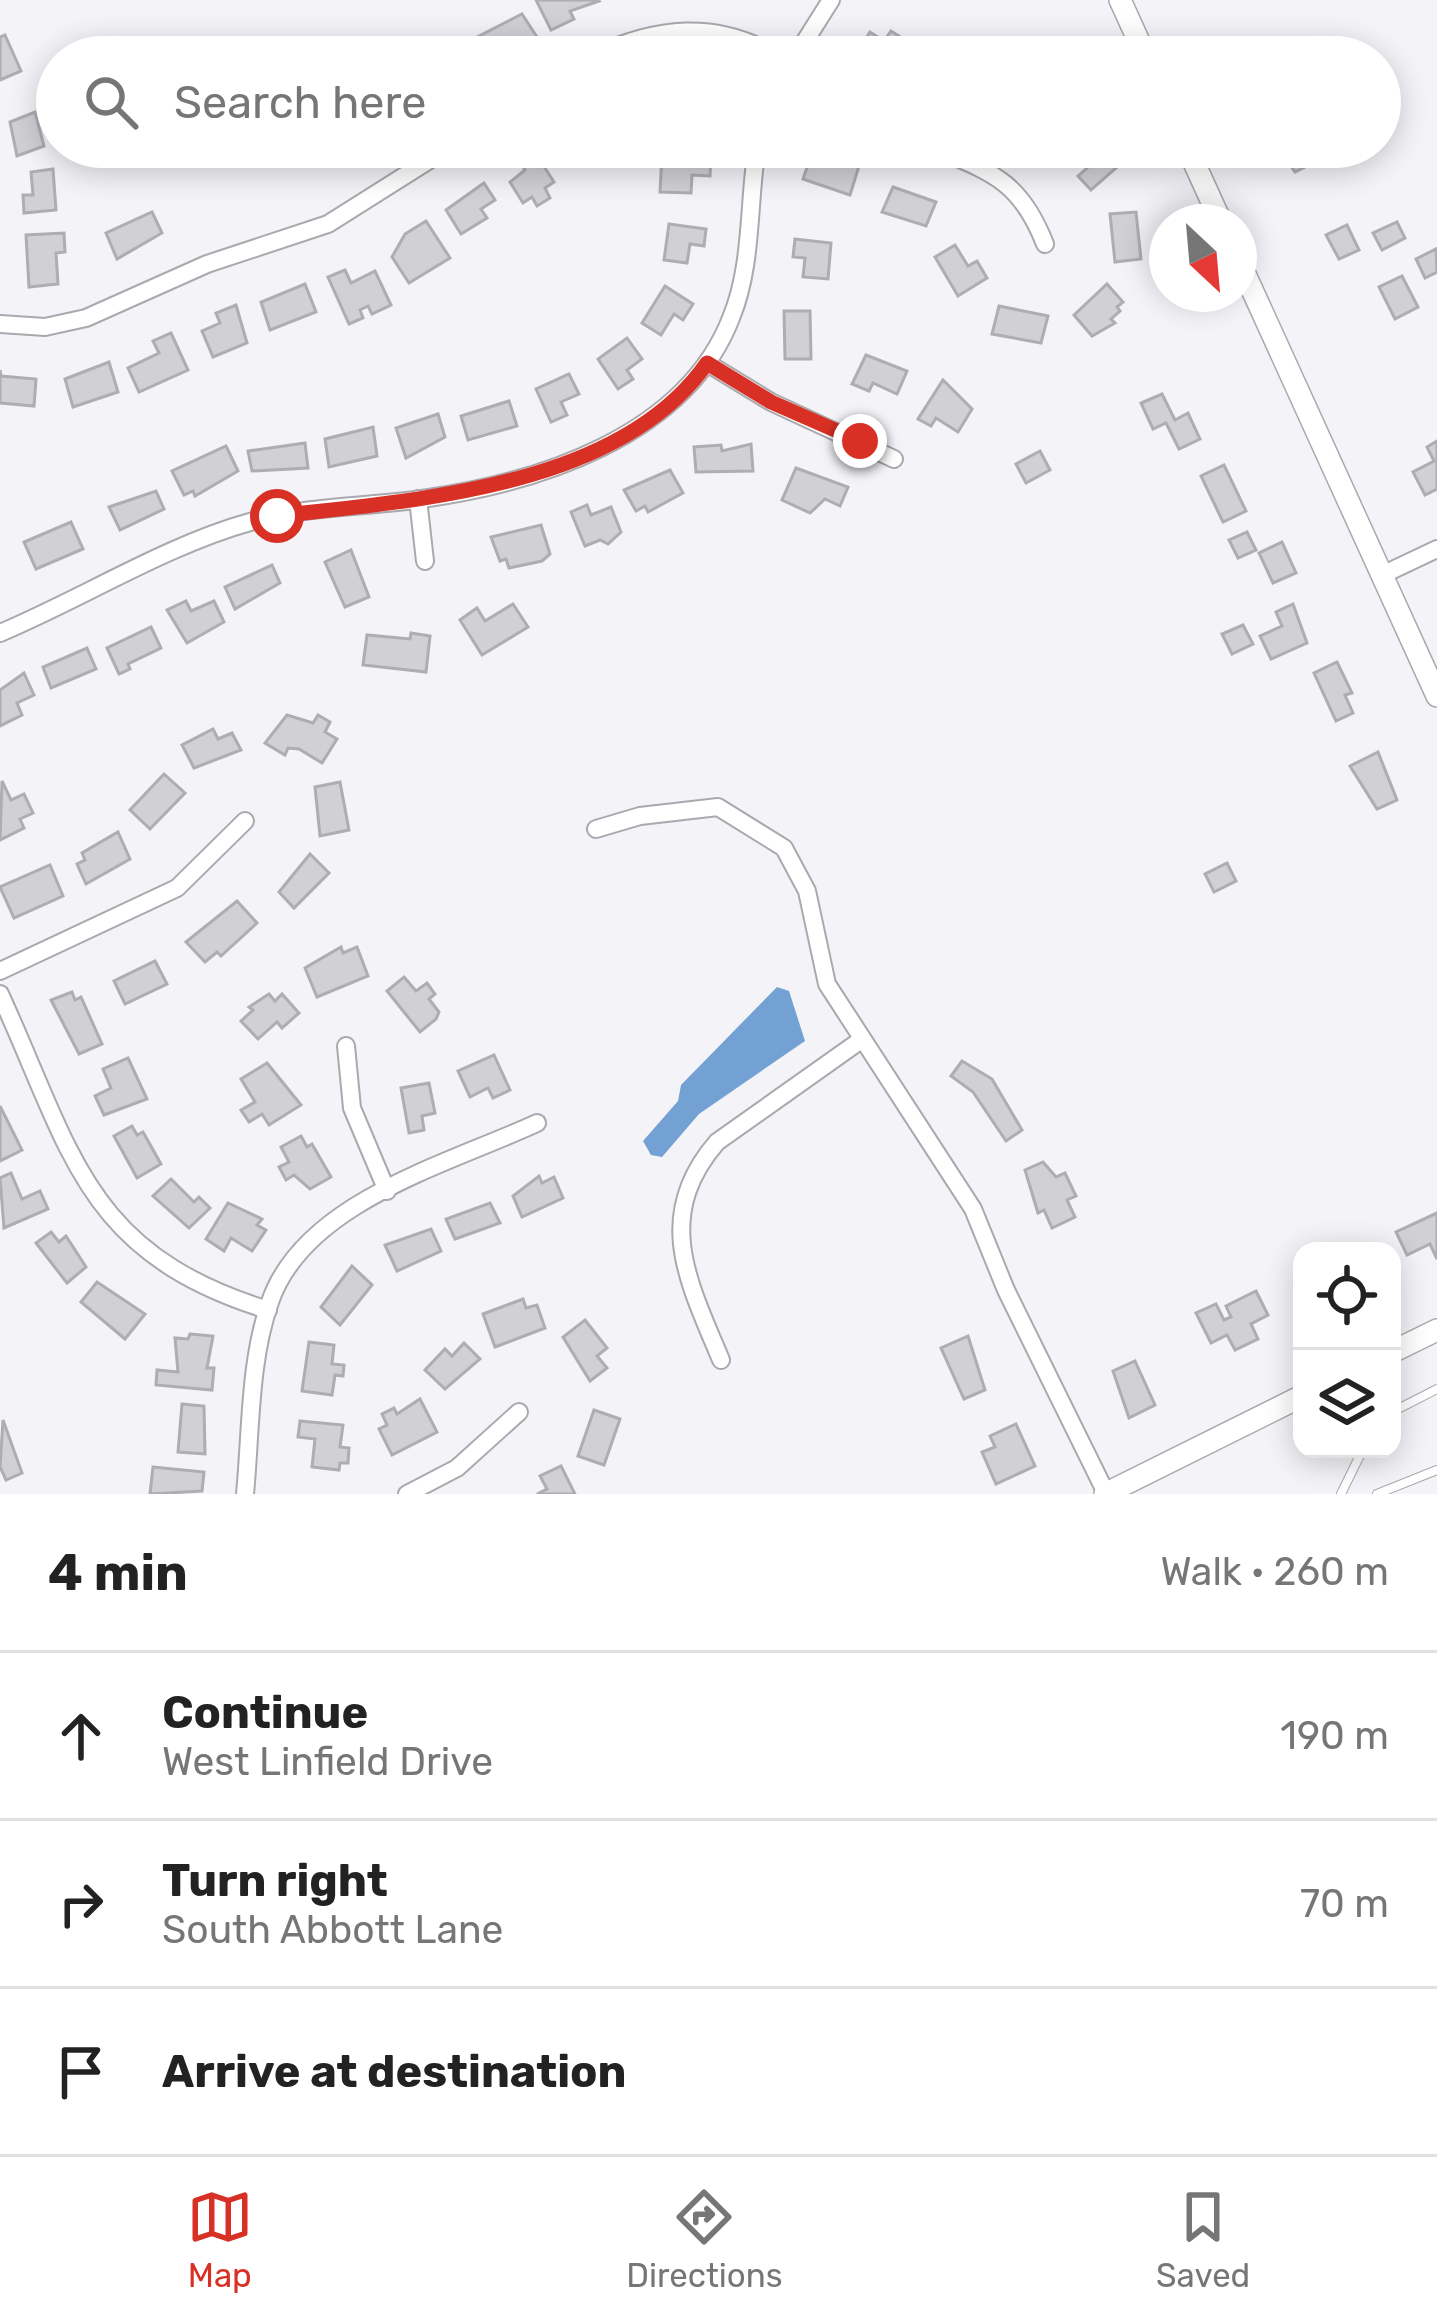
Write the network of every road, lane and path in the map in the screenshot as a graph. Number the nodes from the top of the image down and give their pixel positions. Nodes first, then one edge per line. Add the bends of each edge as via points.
1 (831, 0) edge
2 (1120, 0) edge
3 (643, 36) edge
4 (735, 36) edge
5 (808, 36) edge
6 (1136, 36) edge
7 (417, 168) edge
8 (755, 168) edge
9 (974, 168) edge
10 (1197, 168) edge
11 (1213, 204) edge
12 (1045, 244) dead end
13 (1257, 301) edge
14 (0, 323) edge
15 (707, 363) junction
16 (894, 459) dead end
17 (418, 499) junction
18 (1437, 549) edge
19 (425, 561) dead end
20 (1382, 575) junction
21 (0, 633) edge
22 (1437, 696) edge
23 (245, 821) dead end
24 (596, 829) dead end
25 (0, 970) edge
26 (0, 994) edge
27 (861, 1040) junction
28 (346, 1046) dead end
29 (536, 1123) dead end
30 (387, 1191) junction
31 (268, 1310) junction
32 (1437, 1330) edge
33 (1396, 1350) edge
34 (722, 1360) dead end
35 (1437, 1389) edge
36 (1293, 1400) edge
37 (1401, 1407) edge
38 (518, 1412) dead end
39 (1359, 1458) edge
40 (1437, 1470) edge
41 (245, 1494) edge
42 (407, 1494) edge
43 (1105, 1494) edge
44 (1341, 1494) edge
45 (1377, 1494) edge

1 - 5 street
2 - 6 street
3 - 4 street
7 - 14 street via 328,224 207,264 86,318 45,327
8 - 15 street via 740,290
9 - 12 street via 1012,187
10 - 11 street
13 - 20 street
15 - 16 street
15 - 17 street via 668,405 586,452 506,482
17 - 19 street
17 - 21 street via 252,521
18 - 20 street
20 - 22 street
23 - 25 street via 177,888
24 - 27 street via 718,807 784,848 807,892 826,984
26 - 31 street via 83,1176 114,1222 189,1282
27 - 34 street via 698,1163 678,1216 686,1277
27 - 43 street via 973,1209
28 - 30 street via 352,1108
29 - 30 street
30 - 31 street via 307,1241
31 - 41 street
32 - 33 street
35 - 37 lane
36 - 43 street
38 - 42 street via 457,1468
39 - 44 lane
40 - 45 lane

